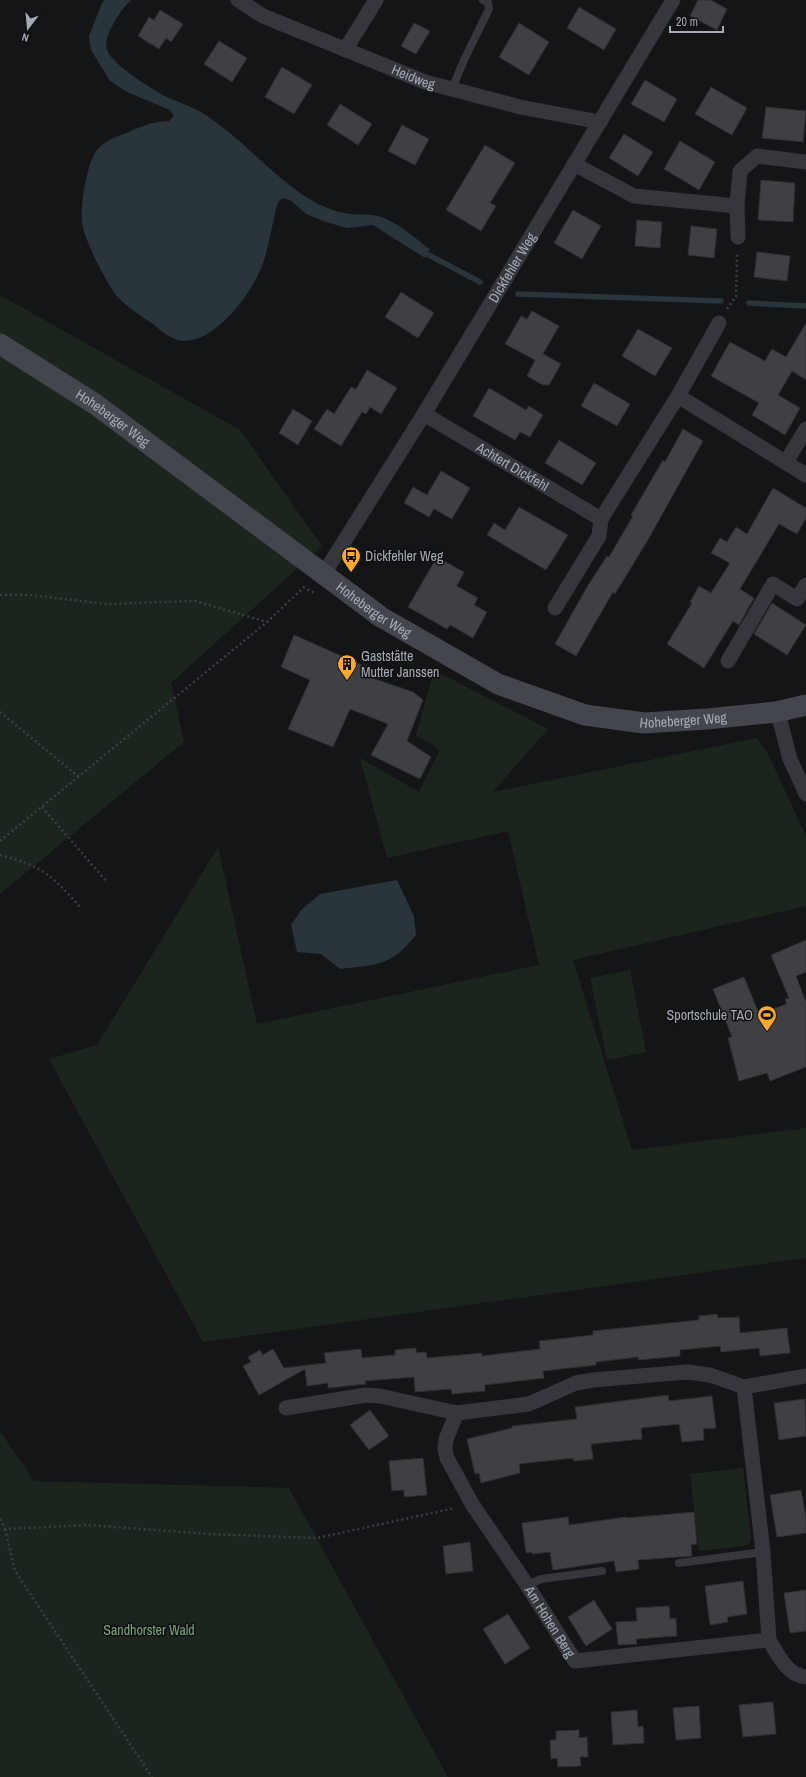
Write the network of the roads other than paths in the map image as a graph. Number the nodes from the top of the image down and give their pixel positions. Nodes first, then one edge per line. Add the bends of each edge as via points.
1 (238, 0) edge
2 (376, 0) edge
3 (483, 0) edge
4 (673, 0) edge
5 (345, 50) junction
6 (452, 89) junction
7 (600, 122) junction
8 (806, 162) edge
9 (574, 164) junction
10 (737, 206) junction
11 (738, 237) road end
12 (719, 323) road end
13 (0, 344) edge
14 (678, 396) junction
15 (424, 414) junction
16 (806, 429) edge
17 (786, 462) junction
18 (806, 475) edge
19 (601, 519) junction
20 (324, 575) junction
21 (806, 585) edge
22 (556, 608) dead end
23 (728, 661) dead end
24 (806, 705) edge
25 (776, 712) junction
26 (806, 794) edge
27 (806, 1376) edge
28 (744, 1387) junction
29 (286, 1408) dead end
30 (457, 1413) junction
31 (763, 1552) junction
32 (679, 1563) dead end
33 (602, 1570) dead end
34 (528, 1585) junction
35 (769, 1640) junction
36 (806, 1677) edge

1 - 5 street, Heidweg via 264,16
2 - 5 street
3 - 6 lane via 488,2 488,9
4 - 7 street, Dickfehler Weg
5 - 6 street, Heidweg via 425,82
6 - 7 street, Heidweg via 520,107
7 - 9 street, Dickfehler Weg
8 - 10 street via 757,156 740,171
9 - 10 street via 634,196
9 - 15 street, Dickfehler Weg
10 - 11 street
12 - 14 street
13 - 20 street, Hoheberger Weg via 95,404
14 - 17 street
14 - 19 street
15 - 19 street, Achtert Dickfehl
15 - 20 street, Dickfehler Weg
16 - 17 street
17 - 18 street
19 - 22 street via 599,536
20 - 25 street, Hoheberger Weg via 381,616 498,684 585,716 644,723
21 - 23 street via 797,599 773,584
24 - 25 street, Hoheberger Weg
25 - 26 street via 790,759
27 - 28 street
28 - 30 street via 710,1375 687,1372 593,1380 576,1383 529,1404
28 - 31 street
29 - 30 street via 366,1395
30 - 34 street, Am Hohen Berg via 446,1439 447,1458 472,1504
31 - 32 lane
31 - 35 street
33 - 34 lane via 541,1579
34 - 35 street, Am Hohen Berg via 575,1660
35 - 36 street via 789,1670 798,1676

